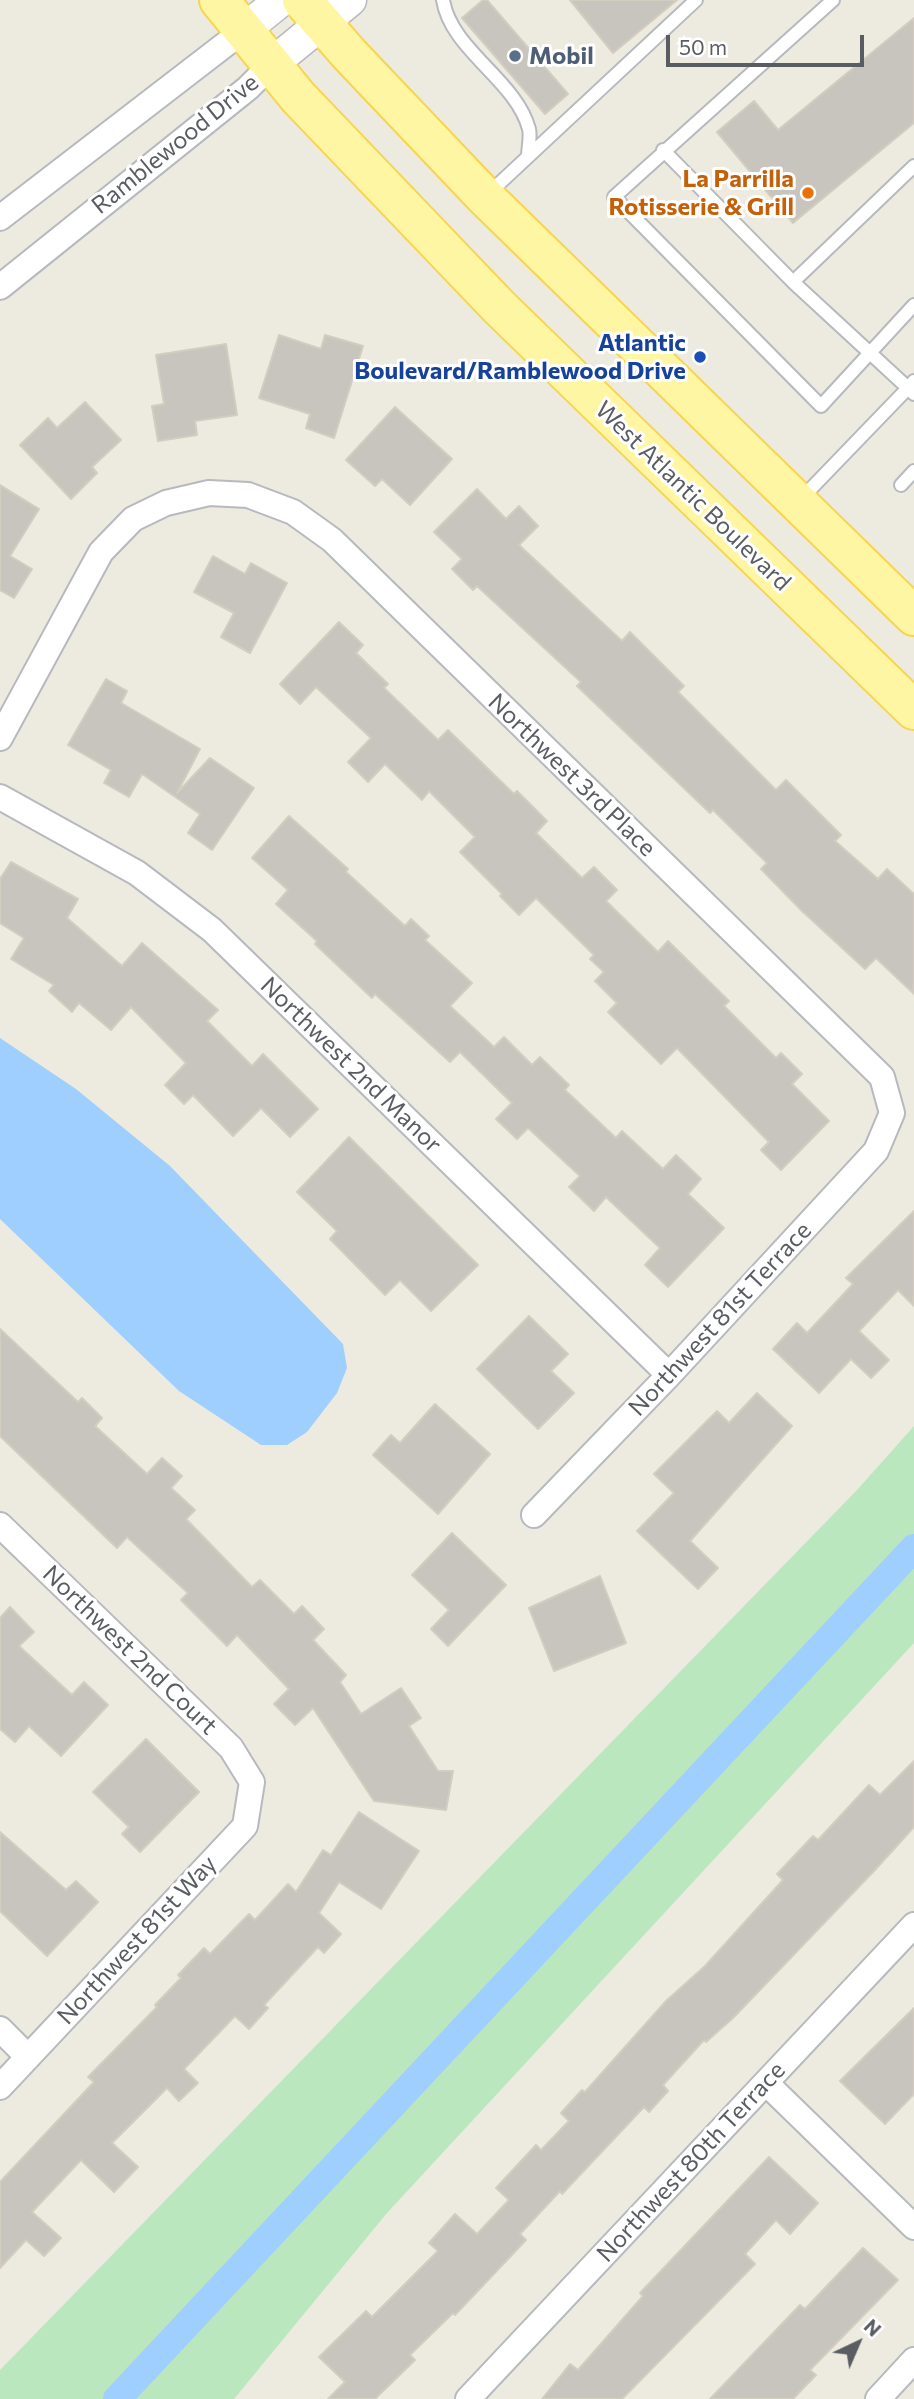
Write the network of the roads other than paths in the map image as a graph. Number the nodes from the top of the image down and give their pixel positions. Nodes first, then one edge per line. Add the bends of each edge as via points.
1 (219, 0) edge
2 (281, 0) edge
3 (443, 0) edge
4 (696, 0) edge
5 (828, 2) edge
6 (324, 7) edge
7 (244, 30) junction
8 (272, 64) junction
9 (663, 150) junction
10 (528, 156) junction
11 (914, 166) edge
12 (485, 197) junction
13 (0, 218) edge
14 (793, 282) junction
15 (0, 287) edge
16 (914, 305) edge
17 (868, 355) junction
18 (912, 388) edge
19 (914, 471) edge
20 (901, 485) dead end
21 (797, 502) junction
22 (914, 616) edge
23 (914, 710) edge
24 (0, 738) edge
25 (0, 797) edge
26 (892, 1113) joint
27 (669, 1375) junction
28 (534, 1515) dead end
29 (0, 1525) edge
30 (252, 1782) joint
31 (914, 1925) edge
32 (0, 2029) edge
33 (28, 2057) junction
34 (766, 2083) junction
35 (0, 2087) edge
36 (914, 2227) edge
37 (914, 2360) edge
38 (468, 2399) edge
39 (878, 2399) edge

1 - 7 main road, West Atlantic Boulevard
2 - 7 street, Ramblewood Drive
3 - 10 lane via 446,19 517,105 529,130
4 - 10 lane
5 - 9 lane
6 - 8 street, Ramblewood Drive
6 - 12 main road
7 - 8 main road, West Atlantic Boulevard
7 - 13 street, Ramblewood Drive
8 - 15 street, Ramblewood Drive
8 - 23 main road, West Atlantic Boulevard via 298,97 499,307
9 - 14 lane
9 - 17 lane via 614,197 821,406
10 - 12 lane
11 - 14 lane
12 - 21 main road
14 - 17 lane
16 - 17 lane
17 - 18 lane
18 - 21 lane
19 - 20 lane
21 - 22 main road
24 - 26 street, Northwest 3rd Place via 101,552 133,519 166,503 209,492 248,495 282,508 332,540 882,1077
25 - 27 street, Northwest 2nd Manor via 137,873 212,930
26 - 27 street, Northwest 81st Terrace via 876,1151
27 - 28 street, Northwest 81st Terrace
29 - 30 street, Northwest 2nd Court via 232,1748
30 - 33 street, Northwest 81st Way via 245,1826
31 - 34 street, Northwest 80th Terrace
32 - 33 street
33 - 35 street, Northwest 81st Way
34 - 36 street
34 - 38 street, Northwest 80th Terrace
37 - 39 street

